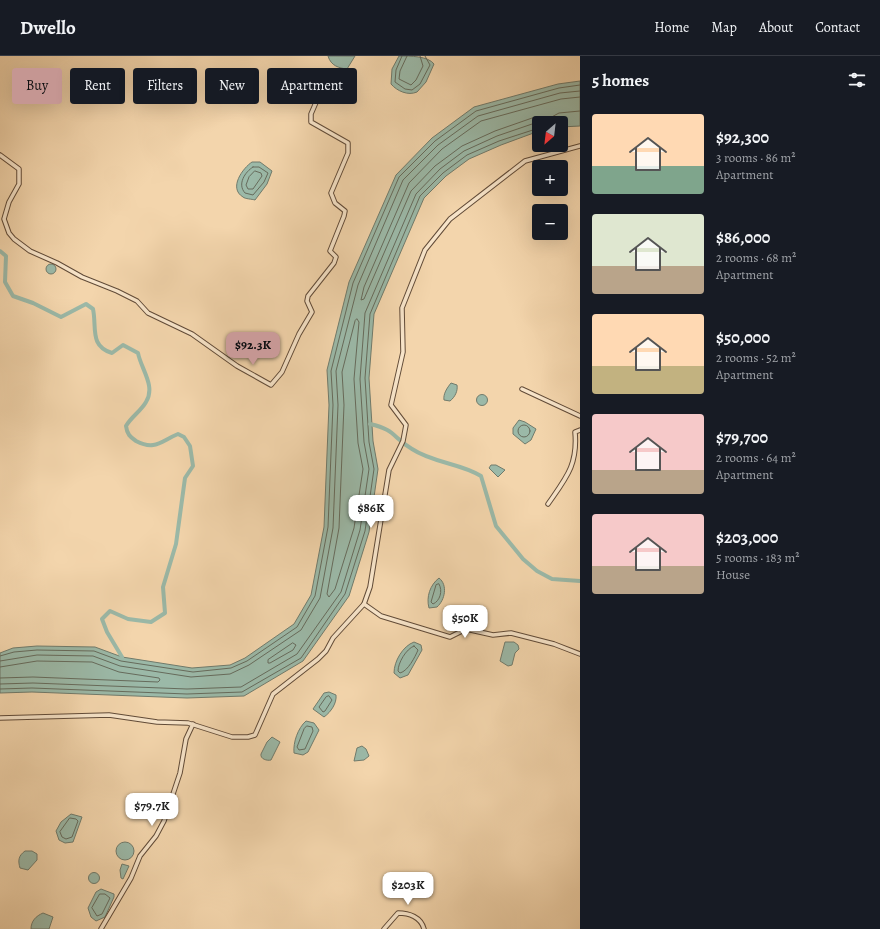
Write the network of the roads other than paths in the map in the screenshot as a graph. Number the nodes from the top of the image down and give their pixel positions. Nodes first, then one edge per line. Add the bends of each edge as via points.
1 (315, 104) edge
2 (580, 146) edge
3 (0, 155) edge
4 (522, 388) dead end
5 (580, 416) edge
6 (580, 430) edge
7 (548, 504) dead end
8 (364, 604) junction
9 (580, 654) edge
10 (0, 718) edge
11 (193, 724) junction
12 (101, 929) edge
13 (384, 929) edge
14 (424, 929) edge

1 - 3 street via 311,122 348,143 345,163 331,193 335,202 345,211 330,251 336,257 334,263 308,296 307,302 312,312 282,372 271,385 237,366 192,334 148,313 137,300 82,277 30,251 14,239 4,219 9,202 19,184 19,174 18,169
2 - 8 street via 525,160 450,219 425,250 402,308 403,352 391,405 406,425 403,441 389,470 370,586
4 - 5 street
6 - 7 street via 576,432 577,450 568,475
8 - 9 street via 381,616 450,637 466,630 493,635 511,633
8 - 11 street via 318,659 273,694 255,735 248,738 232,737
10 - 11 street via 109,715
11 - 12 street via 186,739 180,773 164,821 140,856 131,878
13 - 14 street via 398,913 408,913 422,922

